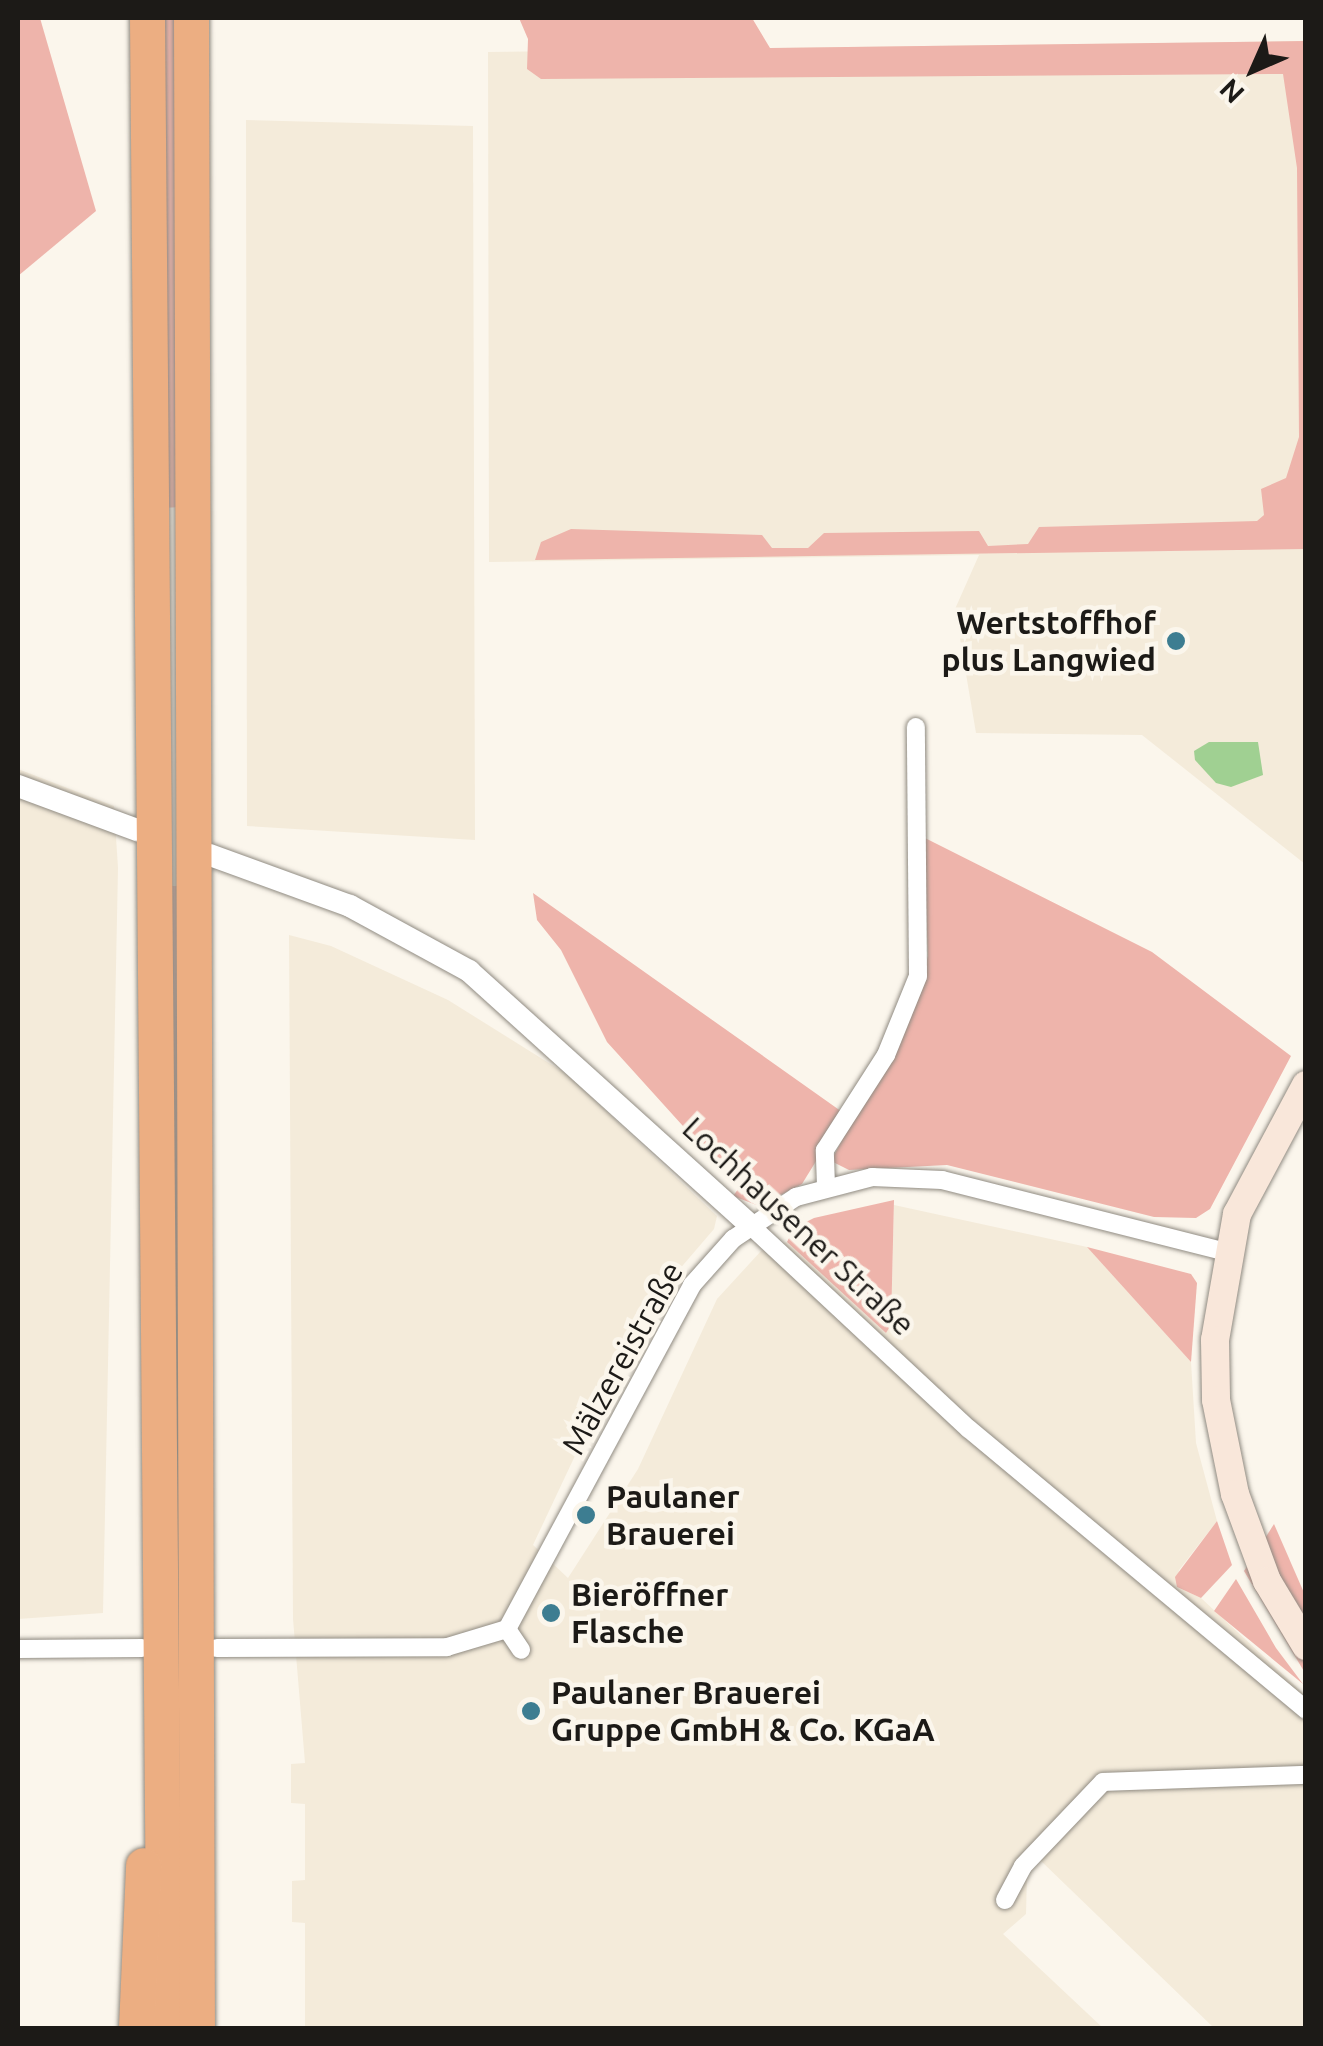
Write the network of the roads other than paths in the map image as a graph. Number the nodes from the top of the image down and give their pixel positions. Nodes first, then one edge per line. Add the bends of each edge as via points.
1 (146, 18) edge
2 (191, 18) edge
3 (916, 727) dead end
4 (18, 786) edge
5 (137, 830) dead end
6 (210, 856) dead end
7 (1306, 1085) edge
8 (826, 1186) junction
9 (750, 1225) junction
10 (1226, 1252) junction
11 (507, 1628) junction
12 (1306, 1646) edge
13 (18, 1648) edge
14 (142, 1648) dead end
15 (217, 1648) dead end
16 (522, 1650) dead end
17 (1306, 1710) edge
18 (163, 1742) junction
19 (1306, 1775) edge
20 (1005, 1900) dead end
21 (136, 2028) edge
22 (164, 2028) edge
23 (197, 2028) edge

1 - 18 highway
2 - 23 highway
3 - 8 street via 918,976 886,1054 825,1150
4 - 5 street
6 - 9 street, Lochhausener Straße via 350,906 468,972
7 - 10 main road via 1260,1164
8 - 9 street, Mälzereistraße
8 - 10 street, Mälzereistraße via 898,1175 942,1180
9 - 11 street, Mälzereistraße via 692,1285
9 - 17 street, Lochhausener Straße via 969,1429
10 - 12 main road via 1215,1340 1223,1446 1267,1581
11 - 15 street via 447,1647
11 - 16 street
13 - 14 street
18 - 21 highway via 151,1768
18 - 22 highway
19 - 20 street via 1103,1782 1022,1866

